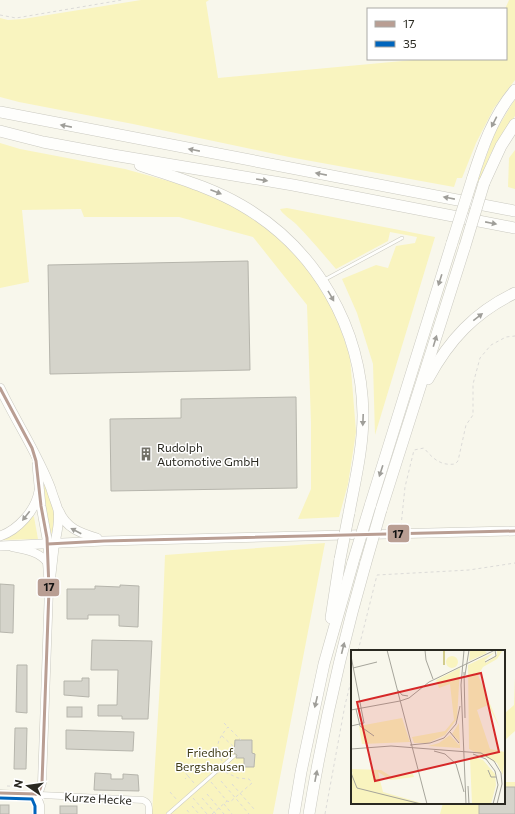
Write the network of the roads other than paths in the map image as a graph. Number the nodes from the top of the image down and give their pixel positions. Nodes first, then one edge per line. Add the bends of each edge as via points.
1 (515, 90) edge
2 (0, 107) edge
3 (0, 112) edge
4 (14, 116) junction
5 (515, 124) edge
6 (0, 131) edge
7 (113, 155) junction
8 (515, 211) edge
9 (515, 228) edge
10 (402, 238) dead end
11 (322, 281) junction
12 (515, 293) edge
13 (0, 388) edge
14 (415, 405) junction
15 (32, 448) junction
16 (39, 486) junction
17 (58, 509) junction
18 (515, 531) edge
19 (0, 536) edge
20 (104, 541) junction
21 (51, 543) junction
22 (2, 546) edge
23 (47, 562) junction
24 (49, 589) junction
25 (324, 664) junction
26 (234, 756) dead end
27 (0, 793) edge
28 (36, 794) junction
29 (40, 814) edge
30 (149, 814) edge
31 (168, 814) edge
32 (294, 814) edge
33 (309, 814) edge

1 -> 25 highway, bridge via 498,113 488,133 472,180 370,506
2 - 4 highway
3 - 4 highway
8 -> 4 highway
14 -> 5 highway, bridge via 484,183
6 - 7 highway
7 -> 9 highway via 293,185
7 -> 11 highway via 241,204 295,247
10 - 11 lane
11 -> 25 highway, bridge via 336,303 353,346 362,392 363,415 362,438
14 -> 12 highway via 450,343 476,318
13 - 15 main road
33 -> 14 highway, bridge via 338,666 381,510
15 - 16 main road
15 - 17 main road
16 -> 19 main road via 30,511 22,522
16 - 21 main road
20 -> 17 main road via 69,527
17 - 21 main road via 58,519
18 - 20 main road
20 - 21 main road
21 - 22 main road
21 - 23 street
21 - 24 street via 52,576
22 - 23 street via 35,552
23 - 24 street
24 - 28 street via 42,715 42,783
25 -> 32 highway
26 - 31 lane
27 - 28 street
28 - 29 street
28 - 30 street, Kurze Hecke via 143,800 149,805

